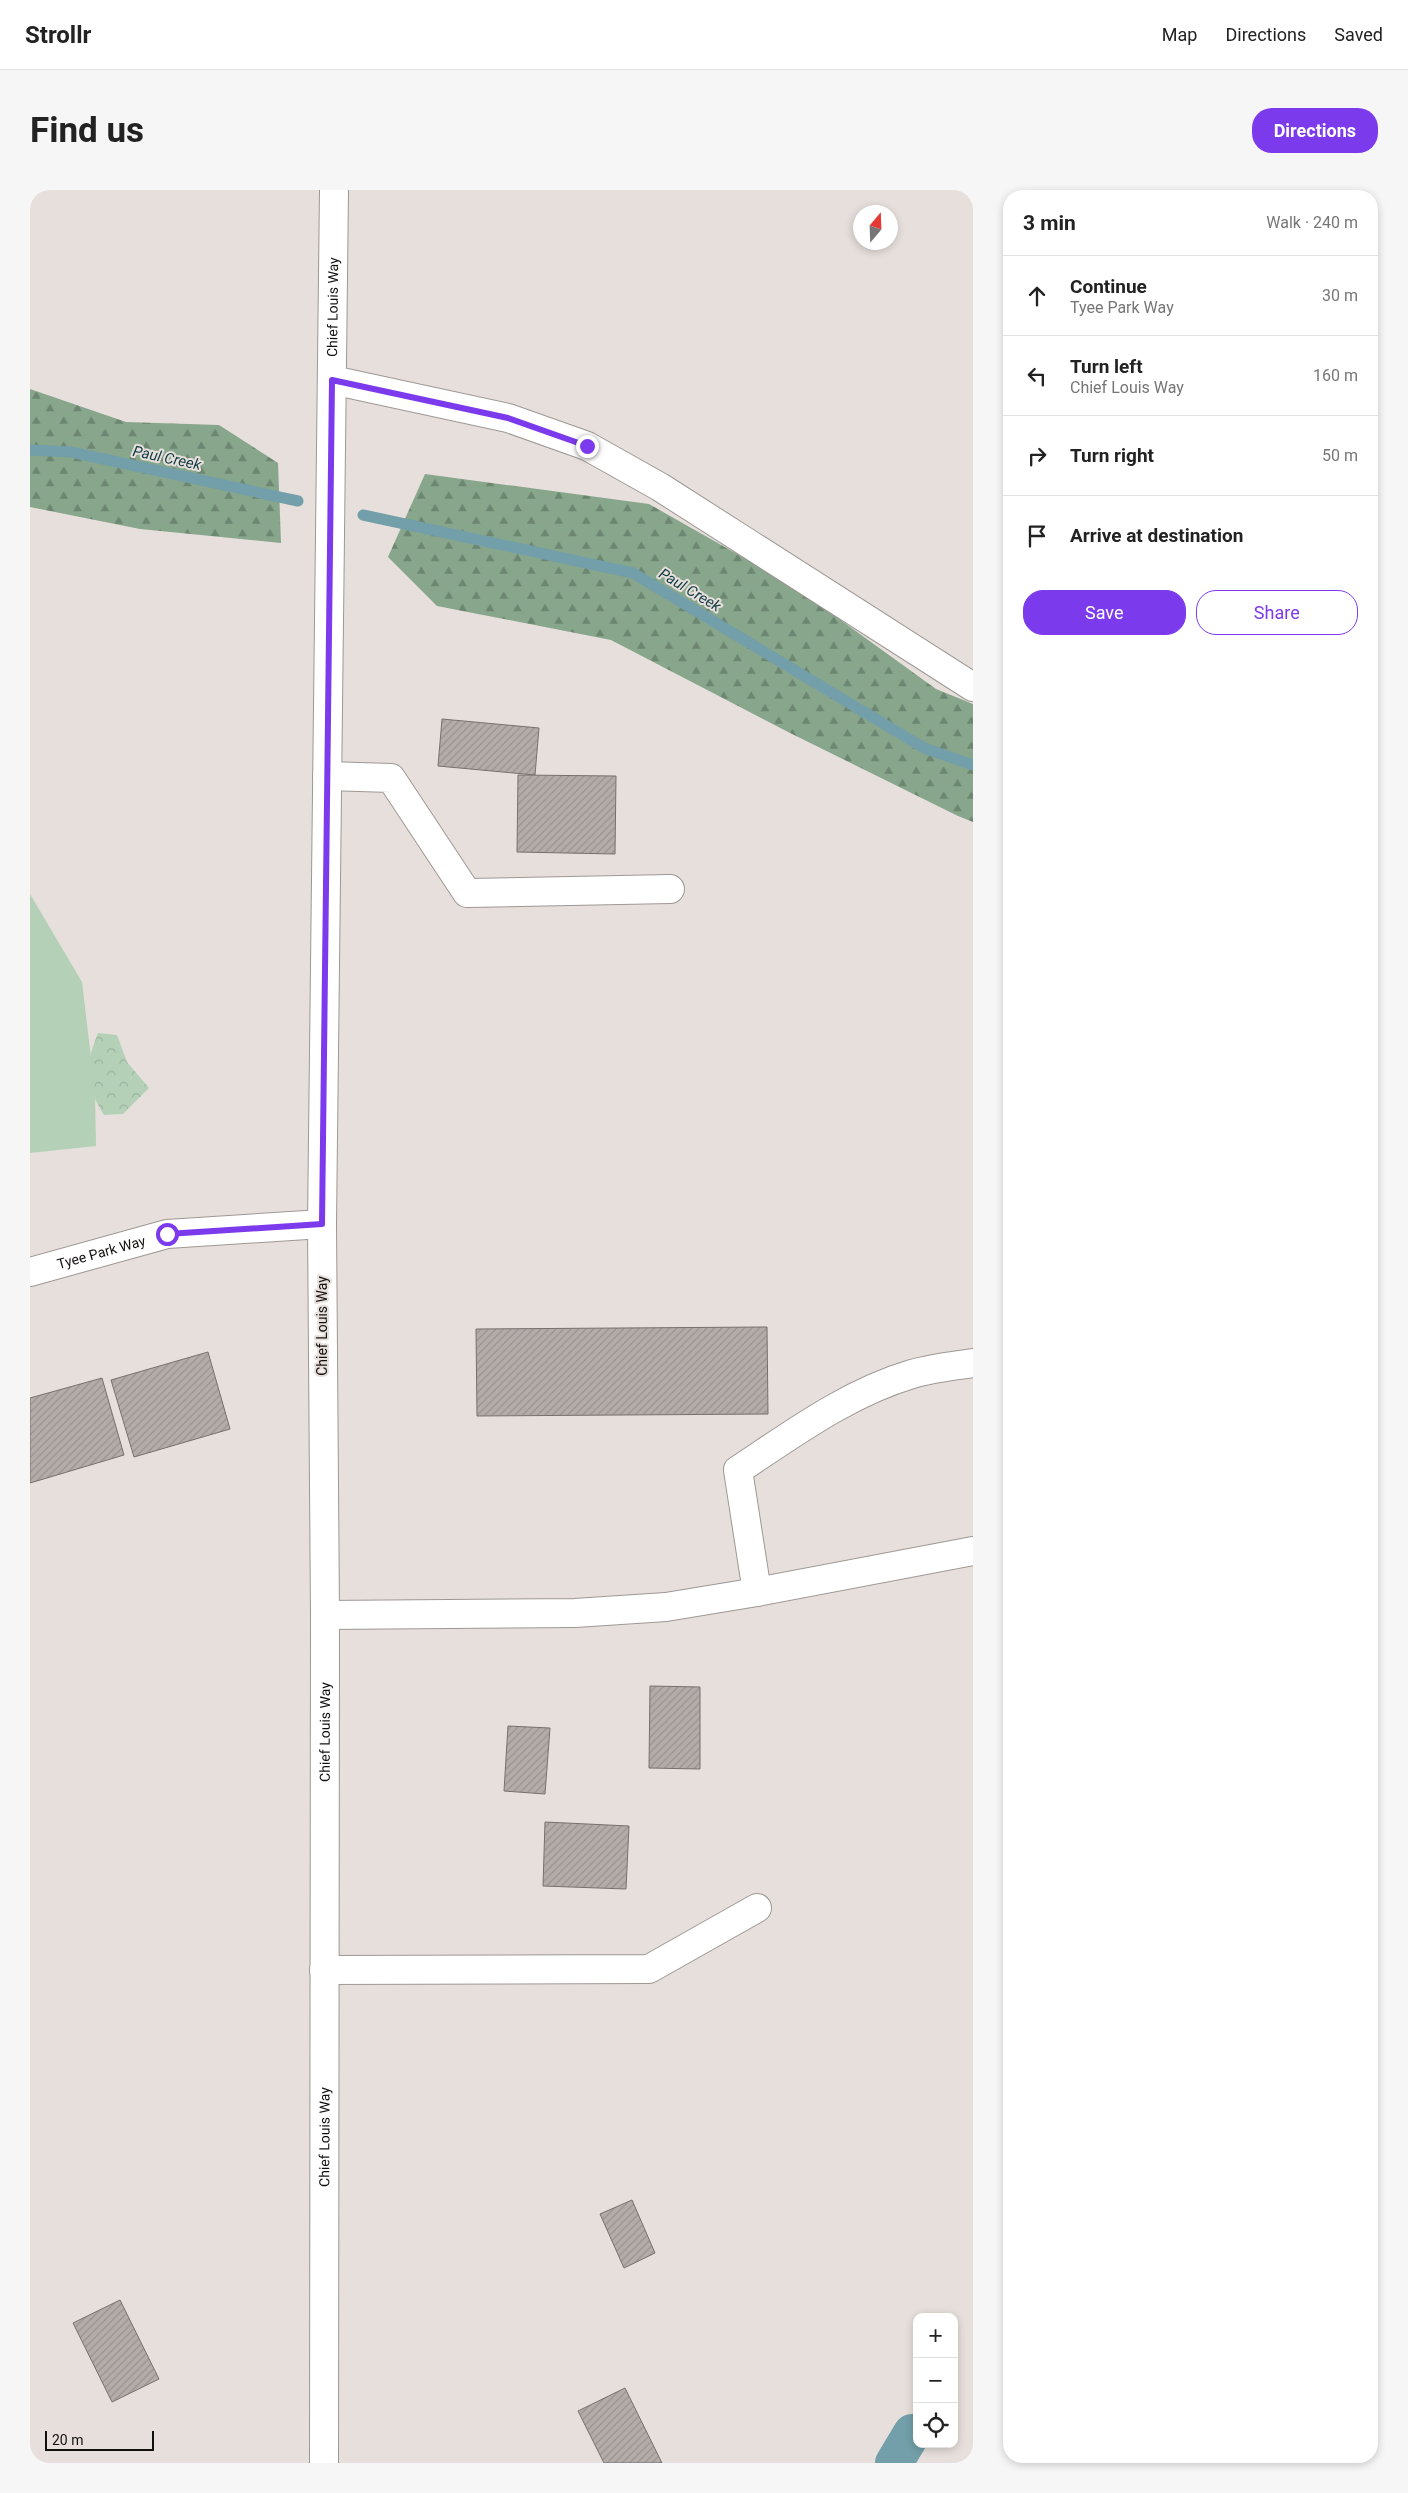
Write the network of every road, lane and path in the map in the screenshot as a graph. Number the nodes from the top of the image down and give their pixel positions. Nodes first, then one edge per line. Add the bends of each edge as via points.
1 (334, 190) edge
2 (332, 380) junction
3 (973, 687) edge
4 (327, 776) junction
5 (670, 890) dead end
6 (322, 1224) junction
7 (30, 1272) edge
8 (973, 1362) edge
9 (973, 1551) edge
10 (757, 1592) junction
11 (325, 1615) junction
12 (757, 1908) dead end
13 (324, 1970) junction
14 (324, 2463) edge

1 - 2 street, Chief Louis Way
2 - 3 street via 508,418 587,446 660,487
2 - 4 street, Chief Louis Way
4 - 5 street via 391,778 467,893
4 - 6 street, Chief Louis Way
6 - 7 street, Tyee Park Way via 167,1234
6 - 11 street, Chief Louis Way
8 - 10 street via 914,1373 869,1390 822,1414 738,1470
9 - 10 street
10 - 11 street via 666,1607 575,1613
11 - 13 street, Chief Louis Way
12 - 13 street via 649,1969
13 - 14 street, Chief Louis Way

